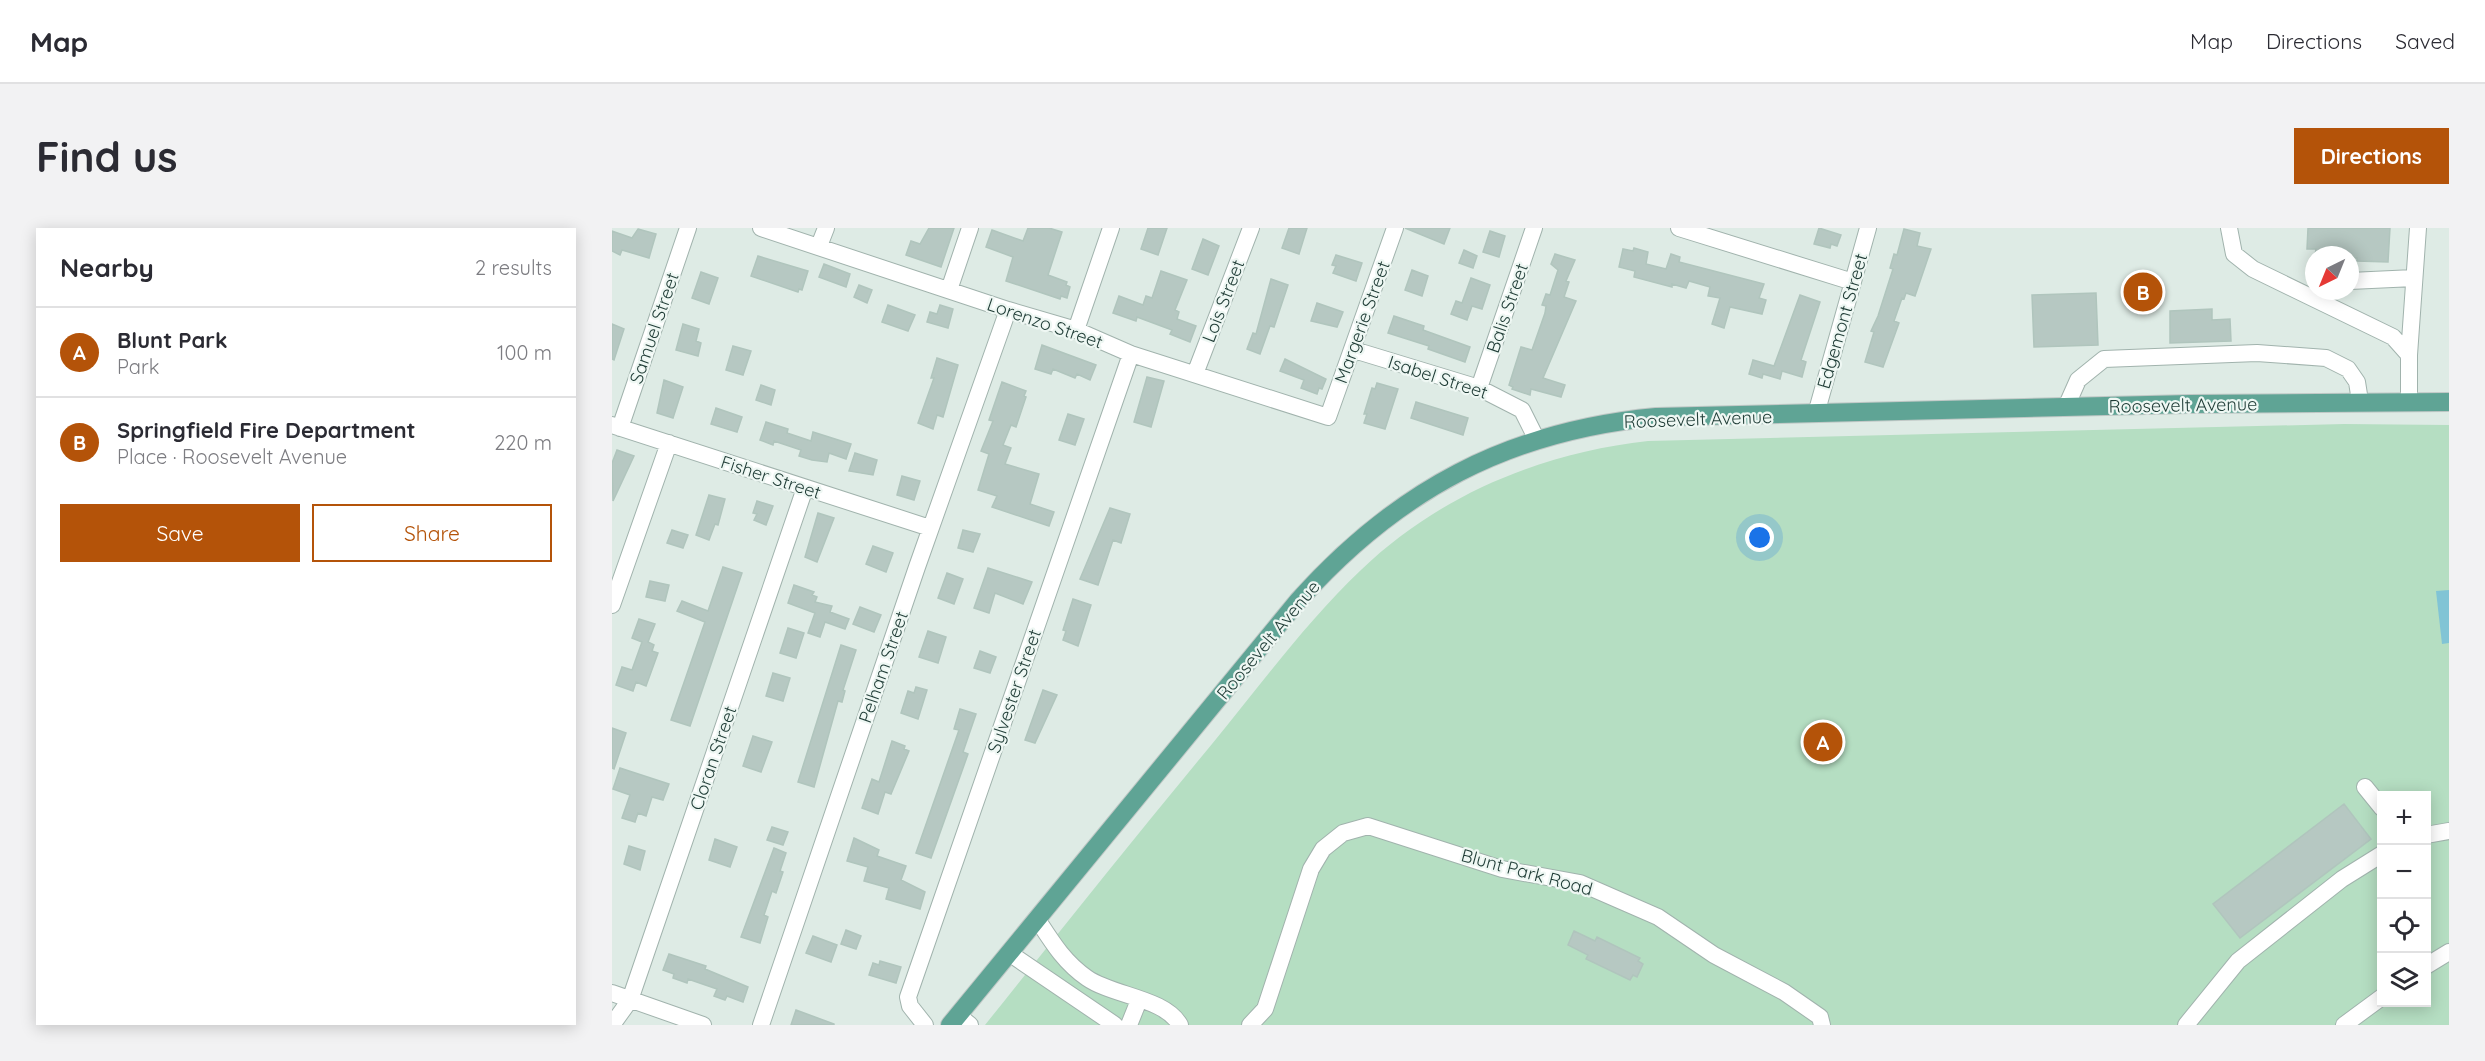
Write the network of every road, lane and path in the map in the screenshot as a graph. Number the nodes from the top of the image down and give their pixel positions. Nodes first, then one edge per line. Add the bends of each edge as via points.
1 (688, 228) edge
2 (761, 228) edge
3 (826, 228) edge
4 (970, 228) edge
5 (1111, 228) edge
6 (1251, 228) edge
7 (1395, 228) edge
8 (1534, 228) edge
9 (1679, 228) edge
10 (1868, 228) edge
11 (2229, 228) edge
12 (2418, 228) edge
13 (819, 246) junction
14 (2414, 278) junction
15 (2359, 281) edge
16 (1853, 282) junction
17 (2305, 285) edge
18 (2292, 287) junction
19 (949, 290) junction
20 (1008, 310) junction
21 (1076, 330) junction
22 (1354, 350) junction
23 (1131, 354) junction
24 (2409, 354) junction
25 (1195, 375) junction
26 (1479, 388) junction
27 (2409, 400) junction
28 (2360, 401) junction
29 (2449, 402) edge
30 (2066, 407) junction
31 (1816, 414) junction
32 (1328, 417) joint
33 (616, 427) edge
34 (1538, 440) junction
35 (669, 443) junction
36 (805, 488) junction
37 (930, 528) junction
38 (612, 605) edge
39 (2365, 787) dead end
40 (2377, 802) edge
41 (2449, 831) edge
42 (2431, 834) edge
43 (2377, 857) edge
44 (1037, 919) junction
45 (2449, 952) edge
46 (1009, 953) junction
47 (2431, 963) edge
48 (1115, 991) junction
49 (612, 993) edge
50 (630, 1000) junction
51 (1139, 1000) junction
52 (2377, 1001) edge
53 (1108, 1021) edge
54 (959, 1022) edge
55 (612, 1025) edge
56 (703, 1025) edge
57 (761, 1025) edge
58 (925, 1025) edge
59 (1129, 1025) edge
60 (1180, 1025) edge
61 (1250, 1025) edge
62 (1822, 1025) edge
63 (2186, 1025) edge
64 (2343, 1025) edge

1 - 33 street, Samuel Street
2 - 13 street, Lorenzo Street
3 - 13 street
4 - 19 street
5 - 21 street
6 - 25 street, Lois Street
7 - 22 street, Margerie Street
8 - 26 street, Balis Street
9 - 16 street
10 - 16 street, Edgemont Street
11 - 18 street via 2234,254 2253,269
12 - 14 street
13 - 19 street, Lorenzo Street
14 - 15 street
14 - 24 street
16 - 31 street, Edgemont Street
17 - 18 street
18 - 24 street via 2393,337
19 - 20 street, Lorenzo Street
20 - 21 street, Lorenzo Street
20 - 37 street, Pelham Street
21 - 23 street, Lorenzo Street
22 - 26 street, Isabel Street
22 - 32 street, Margerie Street
23 - 25 street, Lorenzo Street
23 - 58 street, Sylvester Street via 908,997
24 - 27 street
25 - 32 street, Lorenzo Street
26 - 34 street, Isabel Street via 1522,410
27 - 28 main road, Roosevelt Avenue
27 - 29 main road, Roosevelt Avenue
28 - 30 main road, Roosevelt Avenue
28 - 30 street via 2357,382 2348,369 2326,357 2257,353 2104,359 2078,380
30 - 31 main road, Roosevelt Avenue
31 - 34 main road, Roosevelt Avenue via 1656,417 1590,426
33 - 35 street, Fisher Street
34 - 44 main road, Roosevelt Avenue via 1489,458 1437,484 1350,546 1299,601
35 - 36 street, Fisher Street
35 - 38 street
36 - 37 street, Fisher Street
36 - 50 street, Cloran Street
37 - 57 street, Pelham Street
39 - 40 street
41 - 42 street
43 - 63 street via 2342,879 2238,961
44 - 46 main road, Roosevelt Avenue
44 - 48 street via 1060,955 1089,979
45 - 47 street
46 - 53 street
46 - 54 main road, Roosevelt Avenue
48 - 51 street
48 - 53 street
49 - 50 street
50 - 55 street, Cloran Street
50 - 56 street
51 - 59 street
51 - 60 street via 1164,1008
52 - 64 street
61 - 62 street, Blunt Park Road via 1265,1009 1311,869 1323,849 1343,833 1368,826 1502,869 1580,883 1617,899 1658,917 1714,955 1784,992 1820,1017

